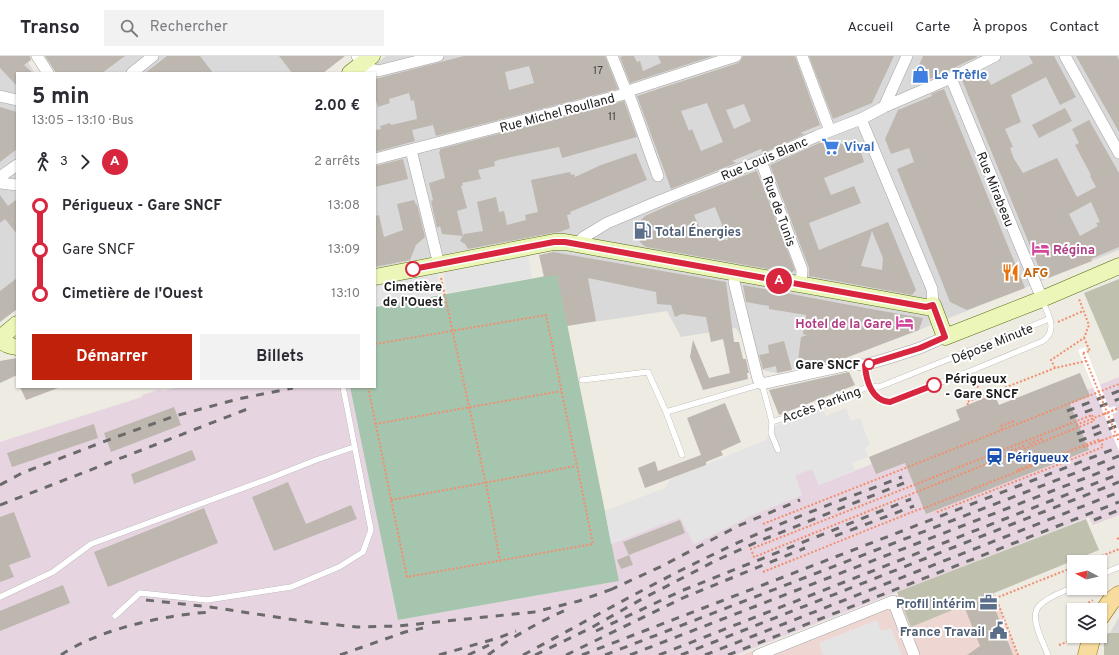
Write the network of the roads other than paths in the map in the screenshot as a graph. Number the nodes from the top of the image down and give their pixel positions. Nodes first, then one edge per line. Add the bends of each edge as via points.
1 (37, 56) edge
2 (153, 56) edge
3 (438, 56) edge
4 (612, 56) edge
5 (736, 56) edge
6 (802, 56) edge
7 (907, 56) edge
8 (996, 56) edge
9 (1065, 56) edge
10 (364, 58) edge
11 (47, 72) edge
12 (133, 72) edge
13 (340, 72) edge
14 (351, 72) edge
15 (951, 78) junction
16 (627, 92) junction
17 (0, 96) edge
18 (16, 100) edge
19 (884, 107) junction
20 (861, 119) junction
21 (830, 131) junction
22 (411, 150) junction
23 (1119, 153) edge
24 (376, 159) edge
25 (761, 161) junction
26 (16, 166) edge
27 (658, 176) dead end
28 (0, 177) edge
29 (0, 183) edge
30 (16, 185) edge
31 (579, 244) junction
32 (439, 265) junction
33 (1119, 266) edge
34 (735, 273) junction
35 (376, 277) edge
36 (800, 285) junction
37 (1042, 299) junction
38 (933, 305) junction
39 (1050, 322) junction
40 (16, 325) edge
41 (945, 337) junction
42 (0, 339) edge
43 (16, 347) edge
44 (865, 365) junction
45 (582, 380) dead end
46 (762, 384) junction
47 (870, 386) junction
48 (343, 388) edge
49 (666, 412) junction
50 (772, 422) junction
51 (354, 447) junction
52 (778, 450) dead end
53 (682, 455) dead end
54 (1119, 567) edge
55 (1107, 572) edge
56 (1067, 590) edge
57 (1119, 595) edge
58 (0, 597) edge
59 (1107, 607) edge
60 (115, 616) dead end
61 (1090, 643) edge
62 (758, 655) edge
63 (914, 655) edge
64 (1048, 655) edge
65 (1087, 655) edge

1 - 11 street
2 - 12 street
3 - 10 street via 383,70 368,68
4 - 16 street
5 - 16 street, Rue Michel Roulland
6 - 21 street
7 - 19 street
8 - 15 street, Rue Louis Blanc
9 - 23 street
10 - 13 street
10 - 14 street
15 - 19 street, Rue Louis Blanc
15 - 37 street, Rue Mirabeau
16 - 22 street, Rue Michel Roulland
16 - 27 street
17 - 18 street
19 - 20 street, Rue Louis Blanc
20 - 21 street, Rue Louis Blanc
20 - 38 street via 932,289
21 - 25 street, Rue Louis Blanc
22 - 24 street, Rue Michel Roulland
22 - 32 street
25 - 31 street, Rue Louis Blanc via 607,223 584,237
25 - 36 street, Rue de Tunis via 802,270
26 - 28 street
29 - 30 street
31 - 32 street via 554,242
31 - 34 street
32 - 35 street
33 - 37 street
34 - 36 street
34 - 46 street via 734,282 758,379
36 - 38 street via 926,307
37 - 39 lane, Dépose Minute
37 - 41 street
38 - 41 street
39 - 47 lane, Dépose Minute via 879,387
39 - 47 lane via 1050,333 1043,341 890,402 877,398
40 - 42 street
41 - 44 street via 920,348
42 - 43 street via 3,343
44 - 46 street via 853,364
44 - 47 lane
45 - 49 lane via 648,372
46 - 49 lane
46 - 50 lane
47 - 50 lane, Accès Parking
48 - 51 lane
49 - 53 lane
50 - 52 lane via 771,433
51 - 58 lane via 91,544 53,572
51 - 60 lane via 371,530 363,552 339,567 291,586 207,600 140,593
54 - 55 lane
56 - 64 lane via 1041,604 1037,609 1035,619
57 - 59 main road
61 - 65 main road
62 - 63 street via 893,601

